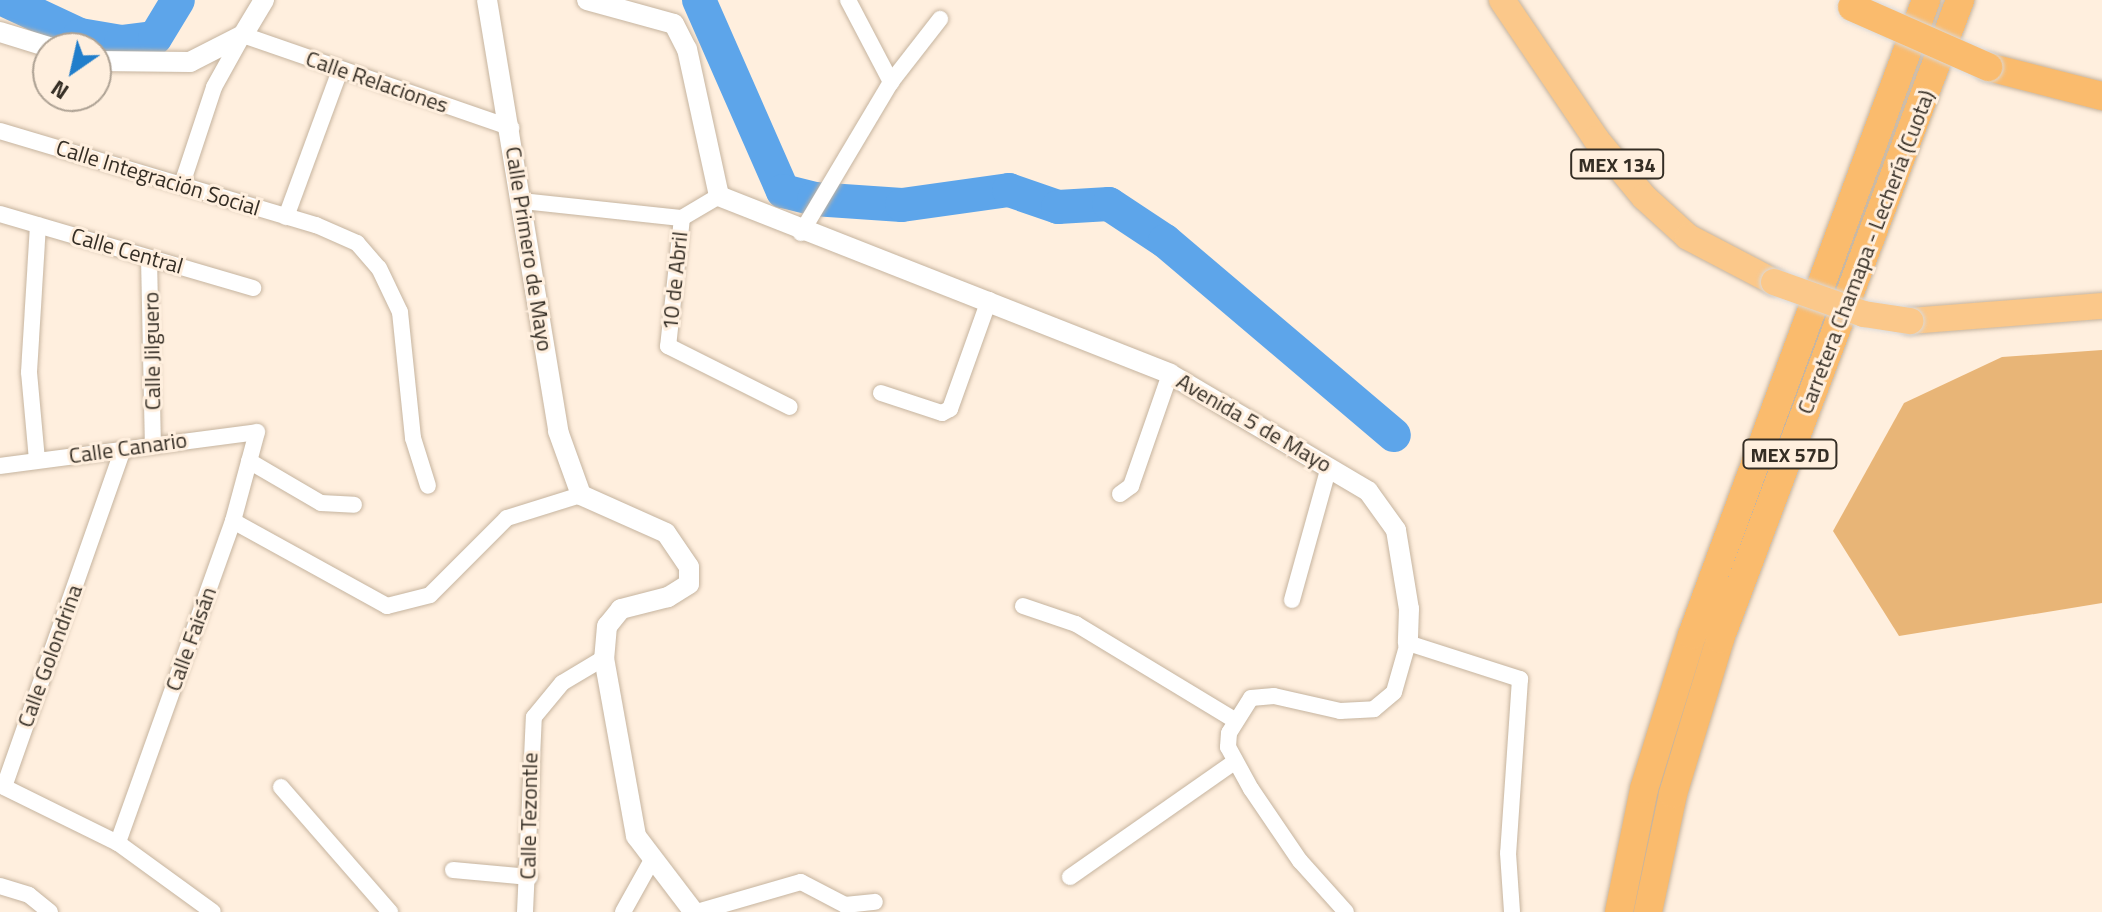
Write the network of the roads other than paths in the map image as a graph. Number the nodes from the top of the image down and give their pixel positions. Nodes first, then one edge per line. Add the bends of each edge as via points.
1 (264, 0) edge
2 (487, 0) edge
3 (587, 0) edge
4 (848, 0) edge
5 (1502, 0) edge
6 (1960, 1) edge
7 (1846, 3) edge
8 (1923, 5) edge
9 (940, 19) dead end
10 (0, 32) edge
11 (243, 35) junction
12 (32, 42) edge
13 (112, 61) edge
14 (340, 70) junction
15 (891, 82) junction
16 (2102, 96) edge
17 (511, 128) junction
18 (0, 131) edge
19 (182, 184) junction
20 (719, 196) junction
21 (522, 201) junction
22 (0, 214) edge
23 (286, 217) junction
24 (682, 218) junction
25 (38, 225) junction
26 (802, 232) junction
27 (149, 258) junction
28 (253, 288) dead end
29 (989, 300) junction
30 (2102, 306) edge
31 (1170, 374) junction
32 (881, 393) dead end
33 (790, 407) dead end
34 (257, 432) joint
35 (153, 443) junction
36 (123, 449) junction
37 (37, 460) junction
38 (249, 461) junction
39 (0, 466) edge
40 (1329, 467) junction
41 (428, 486) dead end
42 (1120, 494) dead end
43 (581, 495) junction
44 (354, 505) dead end
45 (233, 521) junction
46 (1292, 600) dead end
47 (1023, 606) dead end
48 (1408, 643) junction
49 (604, 658) junction
50 (1236, 721) junction
51 (1234, 762) junction
52 (281, 787) dead end
53 (118, 843) junction
54 (653, 858) junction
55 (453, 870) dead end
56 (530, 877) junction
57 (1070, 877) dead end
58 (0, 886) edge
59 (875, 902) dead end
60 (50, 912) edge
61 (213, 912) edge
62 (390, 912) edge
63 (525, 912) edge
64 (623, 912) edge
65 (696, 912) edge
66 (1346, 912) edge
67 (1512, 912) edge
68 (1619, 912) edge
69 (1648, 912) edge

1 - 11 street
2 - 17 street, Calle Primero de Mayo
3 - 20 street via 674,24 687,49
4 - 15 street
5 - 30 highway, MEX 134, bridge via 1596,139 1644,197 1688,237 1774,282 1864,314 1910,321
6 - 69 highway, Carretera Chamapa - Lechería (Cuota) / MEX 57D via 1720,639 1673,794
7 - 16 highway, bridge via 1988,67
8 - 68 highway, Carretera Chamapa - Lechería (Cuota) / MEX 57D via 1692,635 1644,789
9 - 15 street
10 - 12 street
11 - 13 street via 190,62
11 - 14 street, Calle Relaciones
11 - 19 street via 214,87
14 - 17 street, Calle Relaciones
14 - 23 street
15 - 26 street
17 - 21 street, Calle Primero de Mayo
18 - 19 street, Calle Integración Social
19 - 23 street, Calle Integración Social
20 - 24 street, 10 de Abril
20 - 26 street, Avenida 5 de Mayo
21 - 24 street
21 - 43 street, Calle Primero de Mayo via 558,431
22 - 25 street, Calle Central
23 - 41 street, Calle Integración Social via 357,243 379,268 400,312 413,438
24 - 33 street, 10 de Abril via 668,346
25 - 27 street, Calle Central
25 - 37 street via 29,372
26 - 29 street, Avenida 5 de Mayo
27 - 28 street, Calle Central
27 - 35 street, Calle Jilguero
29 - 31 street, Avenida 5 de Mayo
29 - 32 street via 950,409 942,413
31 - 40 street, Avenida 5 de Mayo
31 - 42 street via 1131,486
34 - 35 street, Calle Canario
34 - 38 street, Calle Faisán
35 - 36 street, Calle Canario
36 - 37 street, Calle Canario
36 - 53 street, Calle Golondrina via 4,787
37 - 39 street, Calle Canario
38 - 44 street via 321,503
38 - 45 street, Calle Faisán
40 - 46 street
40 - 48 street, Avenida 5 de Mayo via 1368,491 1396,530 1409,609
43 - 45 street via 507,518 430,595 387,606
43 - 49 street via 666,533 689,567 689,584 668,597 621,609 607,626
45 - 53 street, Calle Faisán
47 - 50 street via 1076,624
48 - 50 street, Avenida 5 de Mayo via 1394,692 1374,709 1340,711 1274,696 1251,698
48 - 67 street via 1520,679 1508,853
49 - 54 street via 636,836
49 - 56 street, Calle Tezontle via 562,683 534,717 528,751
50 - 51 street via 1229,733
51 - 57 street
51 - 66 street via 1300,861
52 - 62 street
53 - 61 street
54 - 64 street
54 - 65 street
55 - 56 street
56 - 63 street, Calle Tezontle
58 - 60 street via 29,895
59 - 65 street via 845,905 801,882

